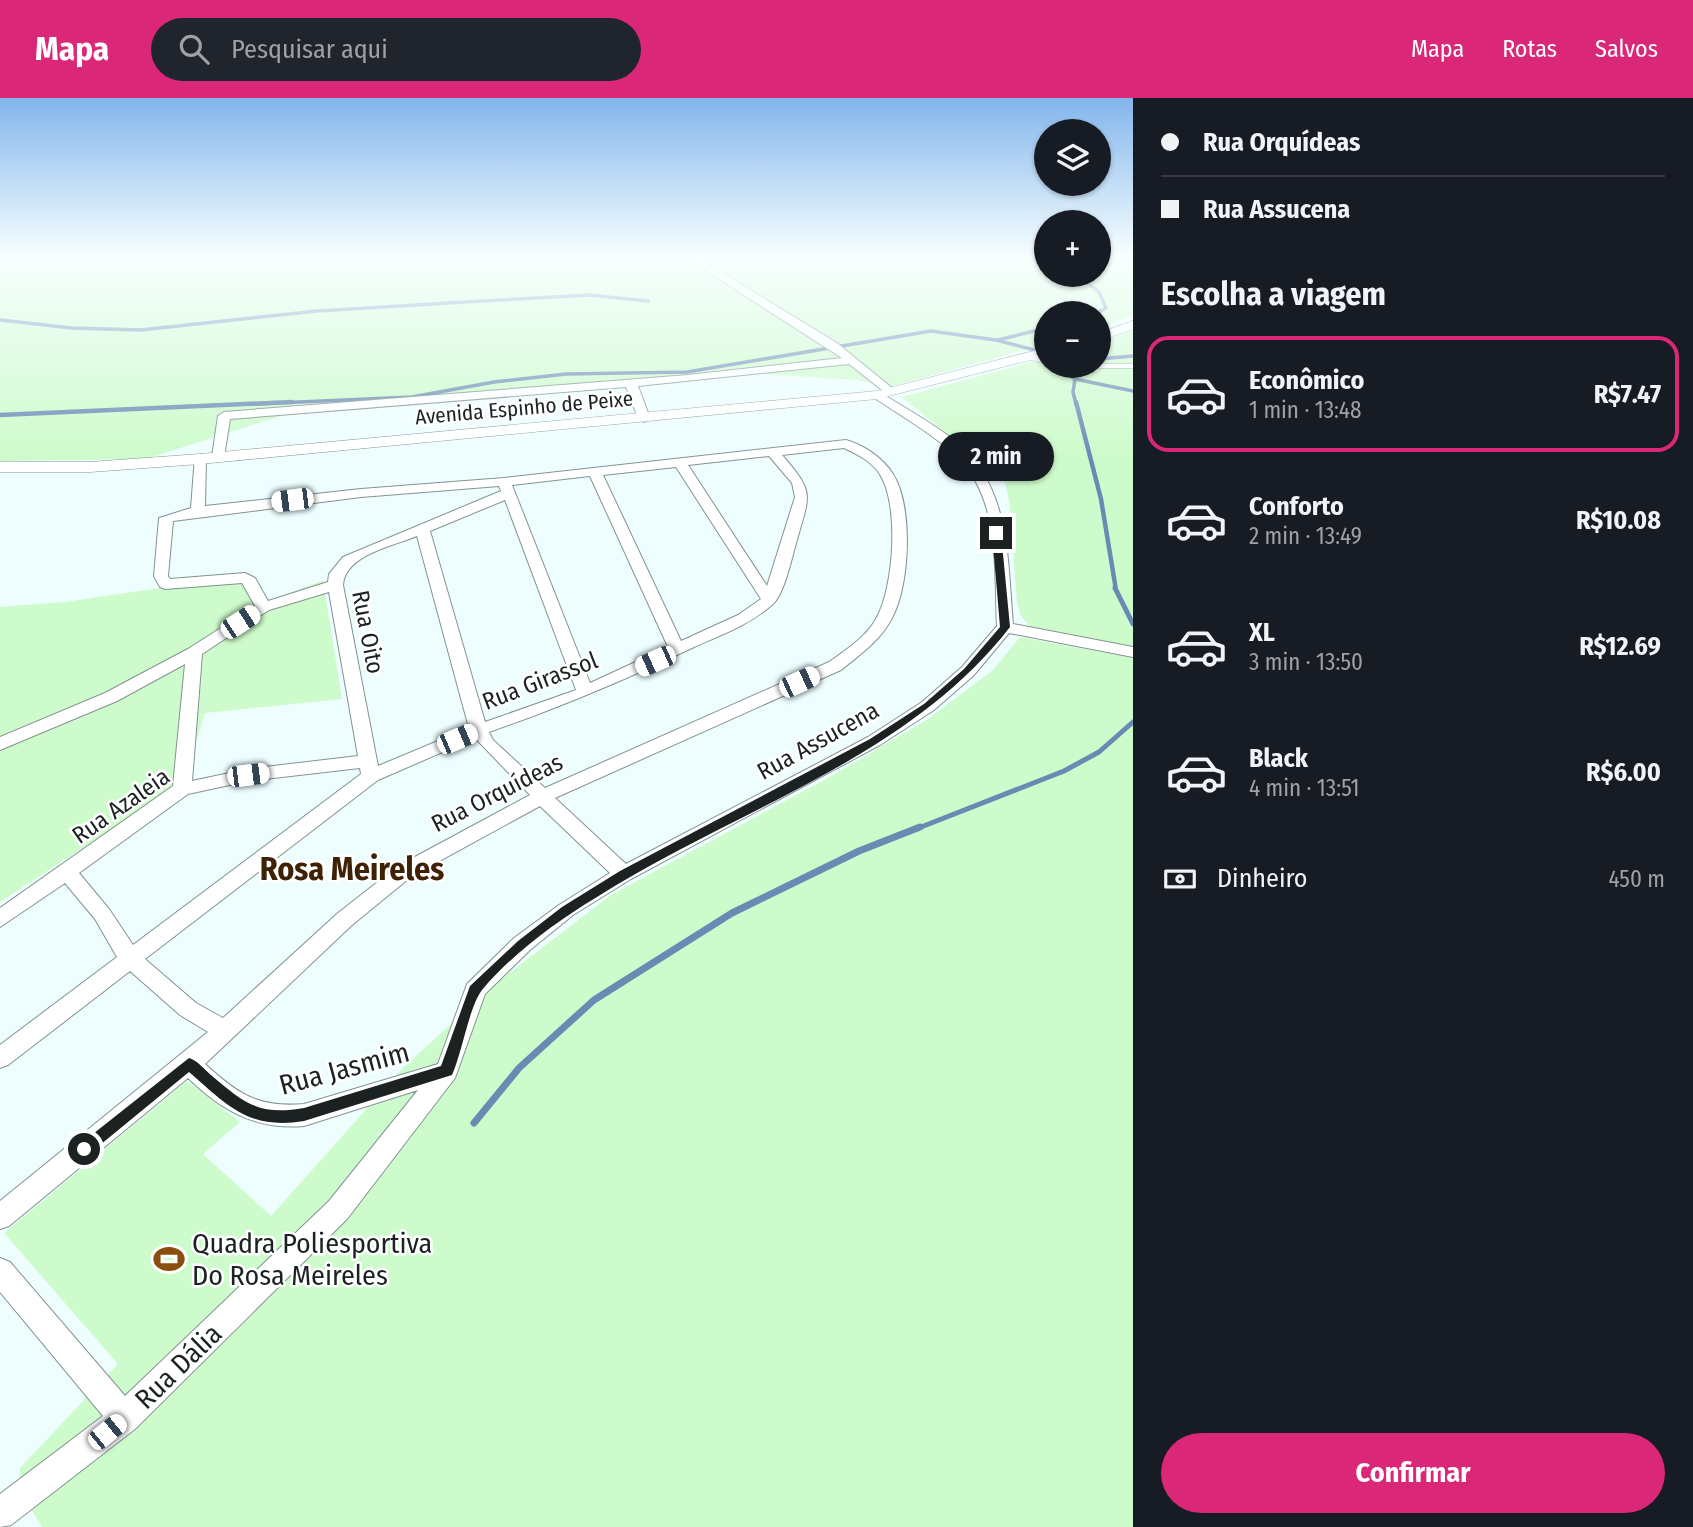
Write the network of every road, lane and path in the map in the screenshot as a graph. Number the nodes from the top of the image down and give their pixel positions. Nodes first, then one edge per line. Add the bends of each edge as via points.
1 (799, 325) edge
2 (1133, 325) edge
3 (1111, 333) edge
4 (1034, 355) edge
5 (1027, 357) junction
6 (1034, 359) edge
7 (853, 360) junction
8 (1111, 366) edge
9 (1133, 366) edge
10 (630, 381) junction
11 (884, 393) junction
12 (644, 418) junction
13 (823, 446) joint
14 (773, 453) junction
15 (218, 457) junction
16 (200, 459) junction
17 (679, 462) junction
18 (0, 467) edge
19 (595, 473) junction
20 (506, 488) junction
21 (198, 512) junction
22 (422, 528) junction
23 (335, 585) junction
24 (769, 600) junction
25 (264, 607) junction
26 (1005, 627) junction
27 (678, 650) junction
28 (194, 652) junction
29 (1133, 652) edge
30 (585, 692) junction
31 (479, 730) junction
32 (0, 744) edge
33 (370, 769) junction
34 (182, 789) junction
35 (543, 796) junction
36 (68, 873) junction
37 (624, 874) junction
38 (0, 919) edge
39 (129, 958) junction
40 (225, 1030) junction
41 (0, 1058) edge
42 (189, 1064) junction
43 (447, 1071) junction
44 (0, 1217) edge
45 (0, 1271) edge
46 (124, 1418) junction
47 (9, 1518) edge

1 - 7 street
2 - 3 street
4 - 5 street, Avenida Espinho de Peixe
5 - 6 lane
5 - 11 street, Avenida Espinho de Peixe
7 - 10 street
7 - 11 street
8 - 9 lane
10 - 12 street
10 - 15 street via 224,416
11 - 12 street, Avenida Espinho de Peixe
11 - 26 street via 955,449 984,483 996,533
12 - 15 street, Avenida Espinho de Peixe
13 - 14 street, Rua Oito
13 - 35 street, Rua Orquídeas via 846,444 867,455 890,480 895,497 895,586 889,610 867,642 835,666
14 - 17 street, Rua Oito
14 - 24 street via 798,482 802,497
15 - 16 street, Avenida Espinho de Peixe
16 - 18 street, Avenida Espinho de Peixe via 90,467
16 - 21 street
17 - 19 street, Rua Oito
17 - 24 street
19 - 20 street, Rua Oito
19 - 27 street
20 - 21 street, Rua Oito via 361,493
20 - 22 street, Rua Oito
20 - 30 street
21 - 25 street, Rua Oito via 176,514 164,521 165,584 245,578
22 - 23 street, Rua Oito via 348,560 336,574
22 - 31 street
23 - 25 street
23 - 33 street, Rua Oito
24 - 27 street, Rua Girassol via 744,618
25 - 28 street
26 - 29 street
26 - 37 street, Rua Assucena via 968,671 928,706
27 - 30 street, Rua Girassol
28 - 32 street via 111,697
28 - 34 street
30 - 31 street, Rua Girassol
31 - 33 street, Rua Girassol
31 - 35 street via 500,759
33 - 34 street, Rua Azaleia via 248,775
33 - 39 street, Rua Girassol
34 - 36 street, Rua Azaleia
35 - 37 street
35 - 40 street, Rua Orquídeas via 405,871 345,919
36 - 38 street, Rua Azaleia
36 - 39 street via 102,914
37 - 43 street, Rua Assucena via 533,936 475,990
39 - 40 street via 188,1009
39 - 41 street, Rua Girassol
40 - 42 street, Rua Orquídeas
42 - 43 street, Rua Jasmim via 235,1104 258,1115 281,1118
42 - 44 street, Rua Orquídeas
43 - 46 street, Rua Dália via 338,1210
45 - 46 street
46 - 47 street, Rua Dália

